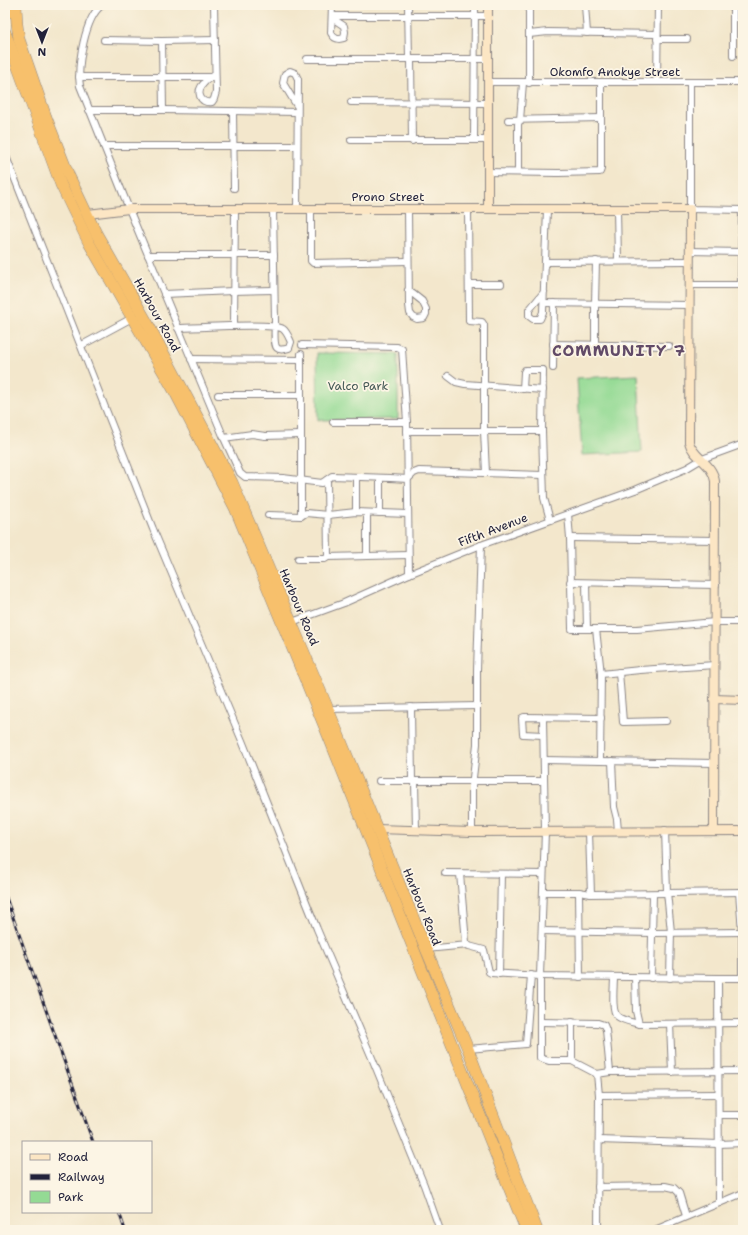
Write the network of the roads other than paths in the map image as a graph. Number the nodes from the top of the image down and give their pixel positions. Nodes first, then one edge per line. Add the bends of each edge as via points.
1 (102, 5) edge
2 (214, 5) edge
3 (332, 5) edge
4 (408, 5) edge
5 (474, 5) edge
6 (488, 5) edge
7 (529, 5) edge
8 (585, 5) edge
9 (658, 5) edge
10 (733, 5) edge
11 (17, 6) edge
12 (5, 14) edge
13 (408, 16) junction
14 (474, 16) junction
15 (488, 16) junction
16 (5, 32) edge
17 (587, 33) junction
18 (529, 34) junction
19 (657, 36) junction
20 (687, 39) dead end
21 (104, 40) dead end
22 (215, 40) junction
23 (162, 41) junction
24 (732, 56) dead end
25 (308, 59) dead end
26 (410, 59) junction
27 (475, 59) junction
28 (488, 59) junction
29 (79, 77) junction
30 (163, 77) junction
31 (488, 82) junction
32 (601, 82) junction
33 (657, 82) junction
34 (743, 82) edge
35 (526, 83) junction
36 (690, 83) junction
37 (351, 102) dead end
38 (412, 102) junction
39 (474, 102) junction
40 (488, 103) junction
41 (297, 109) junction
42 (89, 110) junction
43 (163, 110) junction
44 (233, 111) junction
45 (601, 118) junction
46 (508, 120) dead end
47 (520, 120) junction
48 (351, 140) dead end
49 (474, 140) junction
50 (488, 140) junction
51 (412, 141) junction
52 (104, 146) junction
53 (297, 146) junction
54 (234, 147) junction
55 (5, 154) edge
56 (487, 172) junction
57 (518, 172) junction
58 (234, 188) dead end
59 (128, 209) junction
60 (235, 209) junction
61 (273, 209) junction
62 (408, 209) junction
63 (468, 209) junction
64 (488, 209) junction
65 (617, 209) junction
66 (690, 209) junction
67 (297, 210) junction
68 (311, 210) junction
69 (547, 210) junction
70 (743, 210) edge
71 (88, 214) junction
72 (689, 251) junction
73 (741, 252) junction
74 (148, 255) junction
75 (234, 255) junction
76 (274, 255) junction
77 (618, 260) junction
78 (408, 261) junction
79 (596, 261) junction
80 (689, 261) junction
81 (545, 262) junction
82 (469, 284) junction
83 (501, 284) dead end
84 (689, 285) junction
85 (742, 285) edge
86 (274, 290) junction
87 (408, 290) junction
88 (233, 291) junction
89 (544, 292) junction
90 (164, 294) junction
91 (544, 303) junction
92 (554, 303) junction
93 (594, 304) junction
94 (689, 305) junction
95 (132, 318) junction
96 (234, 326) junction
97 (178, 328) junction
98 (302, 344) dead end
99 (553, 344) junction
100 (82, 345) junction
101 (595, 345) junction
102 (669, 346) dead end
103 (191, 359) junction
104 (553, 368) dead end
105 (448, 376) dead end
106 (485, 386) junction
107 (523, 389) junction
108 (543, 390) junction
109 (218, 395) dead end
110 (301, 395) junction
111 (333, 422) dead end
112 (407, 422) junction
113 (542, 430) junction
114 (407, 431) junction
115 (484, 431) junction
116 (301, 435) junction
117 (224, 438) junction
118 (743, 444) edge
119 (702, 459) junction
120 (486, 473) junction
121 (543, 475) junction
122 (356, 478) junction
123 (380, 478) junction
124 (408, 479) junction
125 (301, 480) junction
126 (327, 480) junction
127 (356, 512) junction
128 (368, 513) junction
129 (380, 514) junction
130 (408, 514) junction
131 (568, 514) junction
132 (268, 515) dead end
133 (328, 515) junction
134 (301, 516) junction
135 (550, 520) junction
136 (570, 538) junction
137 (715, 540) junction
138 (481, 545) junction
139 (367, 555) junction
140 (408, 555) junction
141 (328, 557) junction
142 (298, 559) dead end
143 (409, 574) junction
144 (570, 582) junction
145 (586, 583) junction
146 (716, 585) junction
147 (292, 622) junction
148 (715, 622) junction
149 (743, 622) edge
150 (587, 629) junction
151 (596, 629) junction
152 (715, 665) junction
153 (619, 672) junction
154 (601, 674) junction
155 (714, 699) junction
156 (743, 700) edge
157 (477, 706) junction
158 (411, 707) junction
159 (328, 709) junction
160 (543, 718) junction
161 (600, 718) junction
162 (666, 721) dead end
163 (543, 735) junction
164 (544, 760) junction
165 (600, 760) junction
166 (612, 761) junction
167 (714, 763) junction
168 (379, 781) dead end
169 (414, 781) junction
170 (472, 781) junction
171 (544, 781) junction
172 (377, 829) junction
173 (416, 830) junction
174 (665, 830) junction
175 (545, 831) junction
176 (618, 831) junction
177 (714, 831) junction
178 (743, 831) edge
179 (472, 832) junction
180 (589, 832) junction
181 (445, 874) dead end
182 (460, 874) junction
183 (501, 874) junction
184 (543, 874) junction
185 (543, 892) junction
186 (579, 892) junction
187 (667, 892) junction
188 (741, 892) edge
189 (590, 894) junction
190 (654, 894) junction
191 (542, 931) junction
192 (579, 932) junction
193 (671, 932) junction
194 (743, 932) edge
195 (652, 933) junction
196 (468, 946) junction
197 (426, 949) junction
198 (499, 974) junction
199 (531, 975) junction
200 (540, 976) junction
201 (580, 977) junction
202 (614, 978) junction
203 (635, 978) junction
204 (650, 978) junction
205 (670, 978) junction
206 (718, 978) junction
207 (742, 978) edge
208 (540, 1022) junction
209 (572, 1022) junction
210 (718, 1023) junction
211 (743, 1023) edge
212 (639, 1024) junction
213 (670, 1024) junction
214 (468, 1049) junction
215 (572, 1061) junction
216 (717, 1071) junction
217 (743, 1071) edge
218 (610, 1072) junction
219 (672, 1072) junction
220 (597, 1074) junction
221 (718, 1094) junction
222 (599, 1095) junction
223 (718, 1115) junction
224 (743, 1115) edge
225 (599, 1140) junction
226 (743, 1143) edge
227 (719, 1144) junction
228 (598, 1187) junction
229 (743, 1193) edge
230 (719, 1203) junction
231 (686, 1216) junction
232 (440, 1230) edge
233 (526, 1230) edge
234 (537, 1230) edge
235 (598, 1230) edge
236 (655, 1230) edge

1 - 29 street via 95,12 89,26 82,48
2 - 22 street
3 - 13 street via 332,17
4 - 13 street
5 - 14 street
6 - 15 street
7 - 18 street
8 - 17 street
9 - 19 street
10 - 24 street
11 - 12 highway
11 - 71 highway, Harbour Road via 19,39 34,86 69,176
13 - 14 street
13 - 26 street
14 - 15 street
14 - 27 street
15 - 28 street
16 - 95 highway, Harbour Road via 61,185 89,243
17 - 18 street
17 - 19 street
18 - 35 street
19 - 20 street
19 - 33 street
21 - 23 street
22 - 23 street
22 - 30 street via 213,76
23 - 30 street
25 - 26 street
26 - 27 street
26 - 38 street
27 - 28 street
27 - 39 street
28 - 31 street
29 - 30 street
29 - 42 street
30 - 43 street
31 - 35 street, Okomfo Anokye Street
31 - 40 street
32 - 33 street, Okomfo Anokye Street
32 - 35 street, Okomfo Anokye Street
32 - 45 street
33 - 36 street, Okomfo Anokye Street
34 - 36 street, Okomfo Anokye Street
35 - 47 street
36 - 66 street
37 - 38 street
38 - 39 street
38 - 51 street
39 - 40 street
39 - 49 street
40 - 50 street
41 - 41 street via 283,84 285,74 290,71 295,73 298,79
41 - 44 street
41 - 53 street
42 - 43 street
42 - 52 street
43 - 44 street
44 - 54 street
45 - 47 street
45 - 57 street via 600,172
46 - 47 street
47 - 57 street
48 - 51 street
49 - 50 street
49 - 51 street
50 - 56 street
52 - 54 street
52 - 59 street
53 - 54 street
53 - 67 street
54 - 58 street
55 - 100 street
56 - 57 street
56 - 64 street
59 - 60 street, Prono Street
59 - 71 street, Prono Street
59 - 74 street
60 - 61 street, Prono Street
60 - 75 street
61 - 67 street, Prono Street
61 - 76 street
62 - 63 street, Prono Street
62 - 68 street, Prono Street
62 - 78 street
63 - 64 street, Prono Street
63 - 82 street
64 - 69 street, Prono Street
65 - 66 street, Prono Street
65 - 69 street, Prono Street
65 - 77 street
66 - 70 street
66 - 72 street
67 - 68 street, Prono Street
68 - 78 street via 313,263
69 - 81 street
70 - 73 street
71 - 147 highway, Harbour Road via 232,482
72 - 73 street
72 - 80 street
73 - 85 street
74 - 75 street
74 - 90 street
75 - 76 street
75 - 88 street
76 - 86 street
77 - 79 street
77 - 80 street
78 - 87 street
79 - 81 street
79 - 93 street
80 - 84 street
81 - 89 street
82 - 83 street
82 - 106 street via 469,321 484,324
84 - 85 street
84 - 94 street
86 - 88 street
86 - 96 street via 275,326
87 - 87 street via 410,313 417,319 424,318 424,304
88 - 90 street
88 - 96 street
89 - 91 street
89 - 91 street via 529,310 529,316 540,319
90 - 97 street
91 - 92 street
92 - 93 street
92 - 99 street
93 - 94 street
93 - 101 street
94 - 119 street via 689,442 693,452
95 - 100 street
95 - 233 highway, Harbour Road via 175,392 235,508
96 - 97 street
97 - 103 street
98 - 112 street via 400,347 403,352
99 - 101 street
99 - 104 street
100 - 232 street via 154,529 243,743 316,929 424,1185
101 - 102 street
103 - 110 street via 301,357
103 - 117 street
105 - 106 street via 456,382
106 - 107 street
106 - 115 street
107 - 108 street
107 - 108 street via 524,371 541,369
108 - 113 street
109 - 110 street
110 - 116 street
111 - 112 street
112 - 114 street
113 - 115 street
113 - 121 street
114 - 115 street
114 - 124 street
115 - 120 street
116 - 117 street via 252,434
116 - 125 street
117 - 125 street via 243,476
118 - 119 street, Fifth Avenue
119 - 131 street, Fifth Avenue via 635,490
119 - 137 street via 711,469 716,481
120 - 121 street
120 - 124 street via 419,472
121 - 135 street via 545,504
122 - 123 street
122 - 126 street via 332,476
122 - 127 street
123 - 124 street
123 - 129 street
124 - 130 street
125 - 126 street via 322,483
125 - 134 street
126 - 133 street
127 - 128 street
127 - 133 street
128 - 129 street
128 - 139 street
129 - 130 street
130 - 140 street
131 - 135 street, Fifth Avenue
131 - 136 street
132 - 134 street
133 - 134 street via 306,513
133 - 141 street
135 - 138 street, Fifth Avenue
136 - 137 street
136 - 144 street
137 - 146 street
138 - 143 street, Fifth Avenue
138 - 157 street
139 - 140 street
139 - 141 street
140 - 143 street
141 - 142 street
143 - 147 street, Fifth Avenue via 344,603
144 - 145 street
144 - 150 street via 572,629
145 - 146 street
145 - 150 street
146 - 148 street
147 - 159 highway, Harbour Road
148 - 149 street
148 - 151 street via 637,629
148 - 152 street
150 - 151 street
151 - 154 street
152 - 153 street
152 - 155 street
153 - 154 street
153 - 162 street via 623,722
154 - 161 street
155 - 156 street
155 - 167 street
157 - 158 street
157 - 170 street via 477,744
158 - 159 street
158 - 169 street
159 - 172 highway, Harbour Road
160 - 161 street
160 - 163 street
160 - 163 street via 524,717 522,720 523,734
161 - 165 street
163 - 164 street
164 - 165 street
164 - 171 street
165 - 166 street
166 - 167 street
166 - 176 street
167 - 177 street
168 - 169 street
169 - 170 street
169 - 173 street
170 - 171 street
170 - 179 street
171 - 175 street
172 - 173 street
172 - 197 highway, Harbour Road
173 - 179 street
174 - 176 street
174 - 177 street
174 - 187 street
175 - 179 street
175 - 180 street
175 - 184 street
176 - 180 street
177 - 178 street
180 - 189 street
181 - 182 street
182 - 183 street
182 - 196 street
183 - 184 street
183 - 198 street
184 - 185 street
185 - 186 street
185 - 191 street
186 - 189 street
186 - 192 street
187 - 188 street
187 - 190 street
187 - 193 street
188 - 194 street
189 - 190 street
190 - 195 street
191 - 192 street
191 - 200 street
192 - 195 street
192 - 201 street
193 - 194 street
193 - 195 street
193 - 205 street
194 - 207 street
195 - 204 street
196 - 197 street
196 - 198 street via 484,950 489,972
197 - 214 highway, Harbour Road
198 - 199 street
199 - 200 street
199 - 214 street via 526,1044
200 - 201 street
200 - 208 street
201 - 202 street
202 - 203 street
202 - 212 street via 613,1008 617,1016
203 - 204 street
203 - 212 street
204 - 205 street
205 - 206 street
206 - 207 street
206 - 210 street
208 - 209 street
208 - 215 street via 540,1058 549,1061
209 - 215 street
209 - 218 street via 604,1025
210 - 211 street
210 - 213 street
210 - 216 street
212 - 213 street
213 - 219 street
214 - 234 highway, Harbour Road
215 - 220 street
216 - 217 street
216 - 219 street
216 - 221 street
218 - 219 street
218 - 220 street
220 - 222 street
221 - 222 street
221 - 223 street
222 - 225 street
223 - 224 street
223 - 227 street
225 - 227 street
225 - 228 street
226 - 227 street
227 - 230 street
228 - 231 street via 674,1188 679,1193
228 - 235 street
229 - 230 street
230 - 231 street
231 - 236 street

